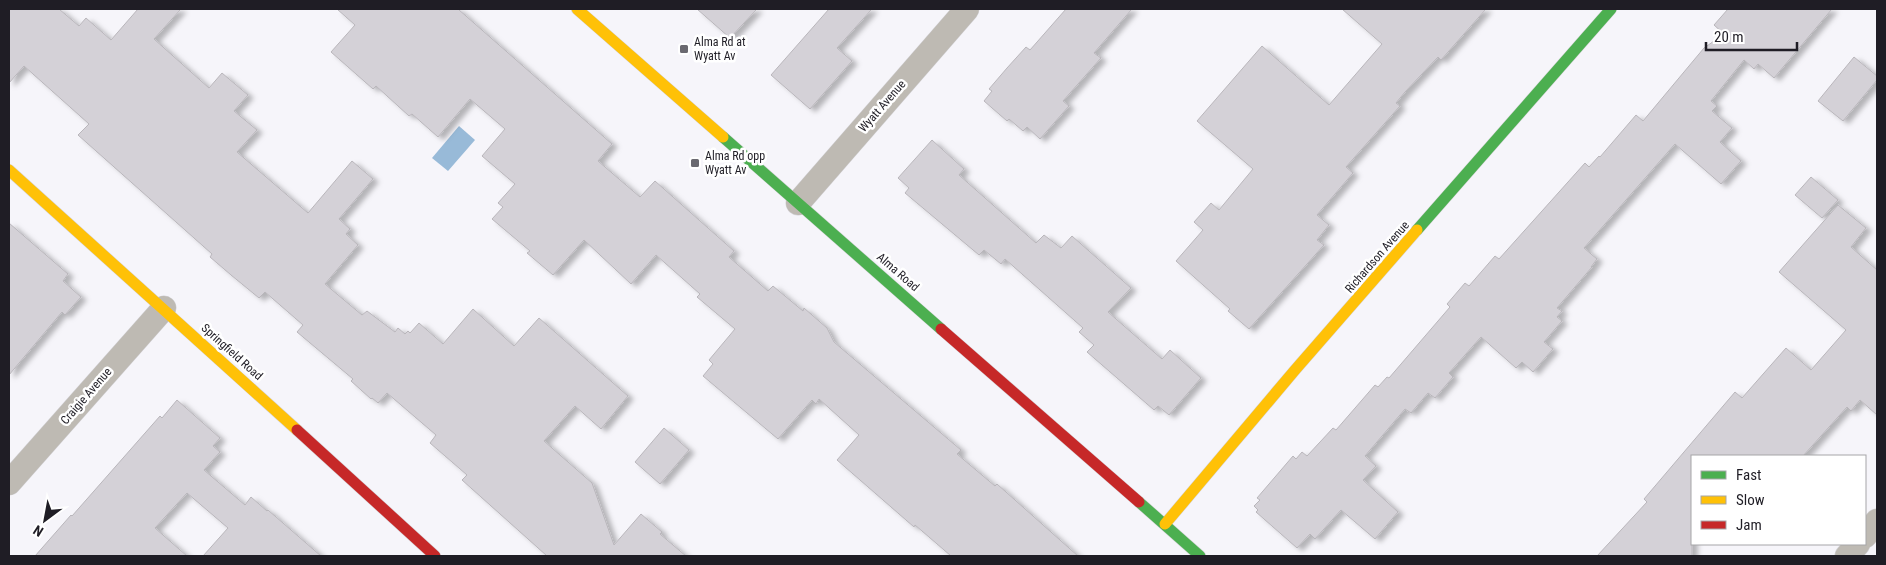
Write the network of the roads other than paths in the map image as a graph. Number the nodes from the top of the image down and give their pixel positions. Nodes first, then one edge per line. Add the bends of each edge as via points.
1 (577, 9) edge
2 (967, 9) edge
3 (1611, 9) edge
4 (9, 170) edge
5 (798, 203) junction
6 (164, 308) junction
7 (9, 484) edge
8 (1877, 521) edge
9 (1165, 524) junction
10 (1866, 535) edge
11 (1857, 545) edge
12 (435, 556) edge
13 (1200, 556) edge
14 (1847, 556) edge

1 - 5 street, Alma Road
2 - 5 street, Wyatt Avenue
3 - 9 street, Richardson Avenue via 1295,370
4 - 6 street, Springfield Road
5 - 9 street, Alma Road
6 - 7 street, Craigie Avenue
6 - 12 street, Springfield Road
8 - 10 street
9 - 13 street, Alma Road
11 - 14 street

